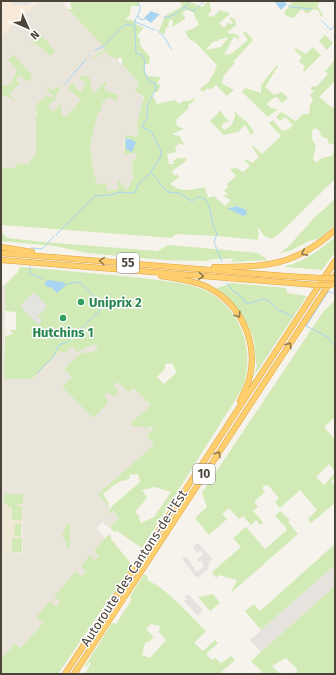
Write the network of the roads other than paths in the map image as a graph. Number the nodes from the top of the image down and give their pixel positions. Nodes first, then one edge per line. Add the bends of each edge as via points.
1 (335, 230) edge
2 (1, 247) edge
3 (1, 252) edge
4 (72, 258) junction
5 (335, 261) edge
6 (1, 262) edge
7 (183, 267) junction
8 (134, 271) junction
9 (335, 275) edge
10 (335, 278) edge
11 (334, 285) edge
12 (232, 419) junction
13 (65, 674) edge
14 (74, 674) edge

1 -> 7 highway via 307,251 278,262 246,266
2 - 4 highway
3 - 4 highway, 55
7 -> 4 highway, 55
5 - 12 highway, Autoroute des Cantons-de-l'Est / 10
6 - 8 highway, 55
7 - 10 highway, bridge
8 -> 11 highway, bridge
8 -> 12 highway via 201,285 224,298 239,316 249,338 252,364 247,387
14 -> 9 highway, Autoroute des Cantons-de-l'Est / 10
12 - 13 highway, Autoroute des Cantons-de-l'Est / 10

